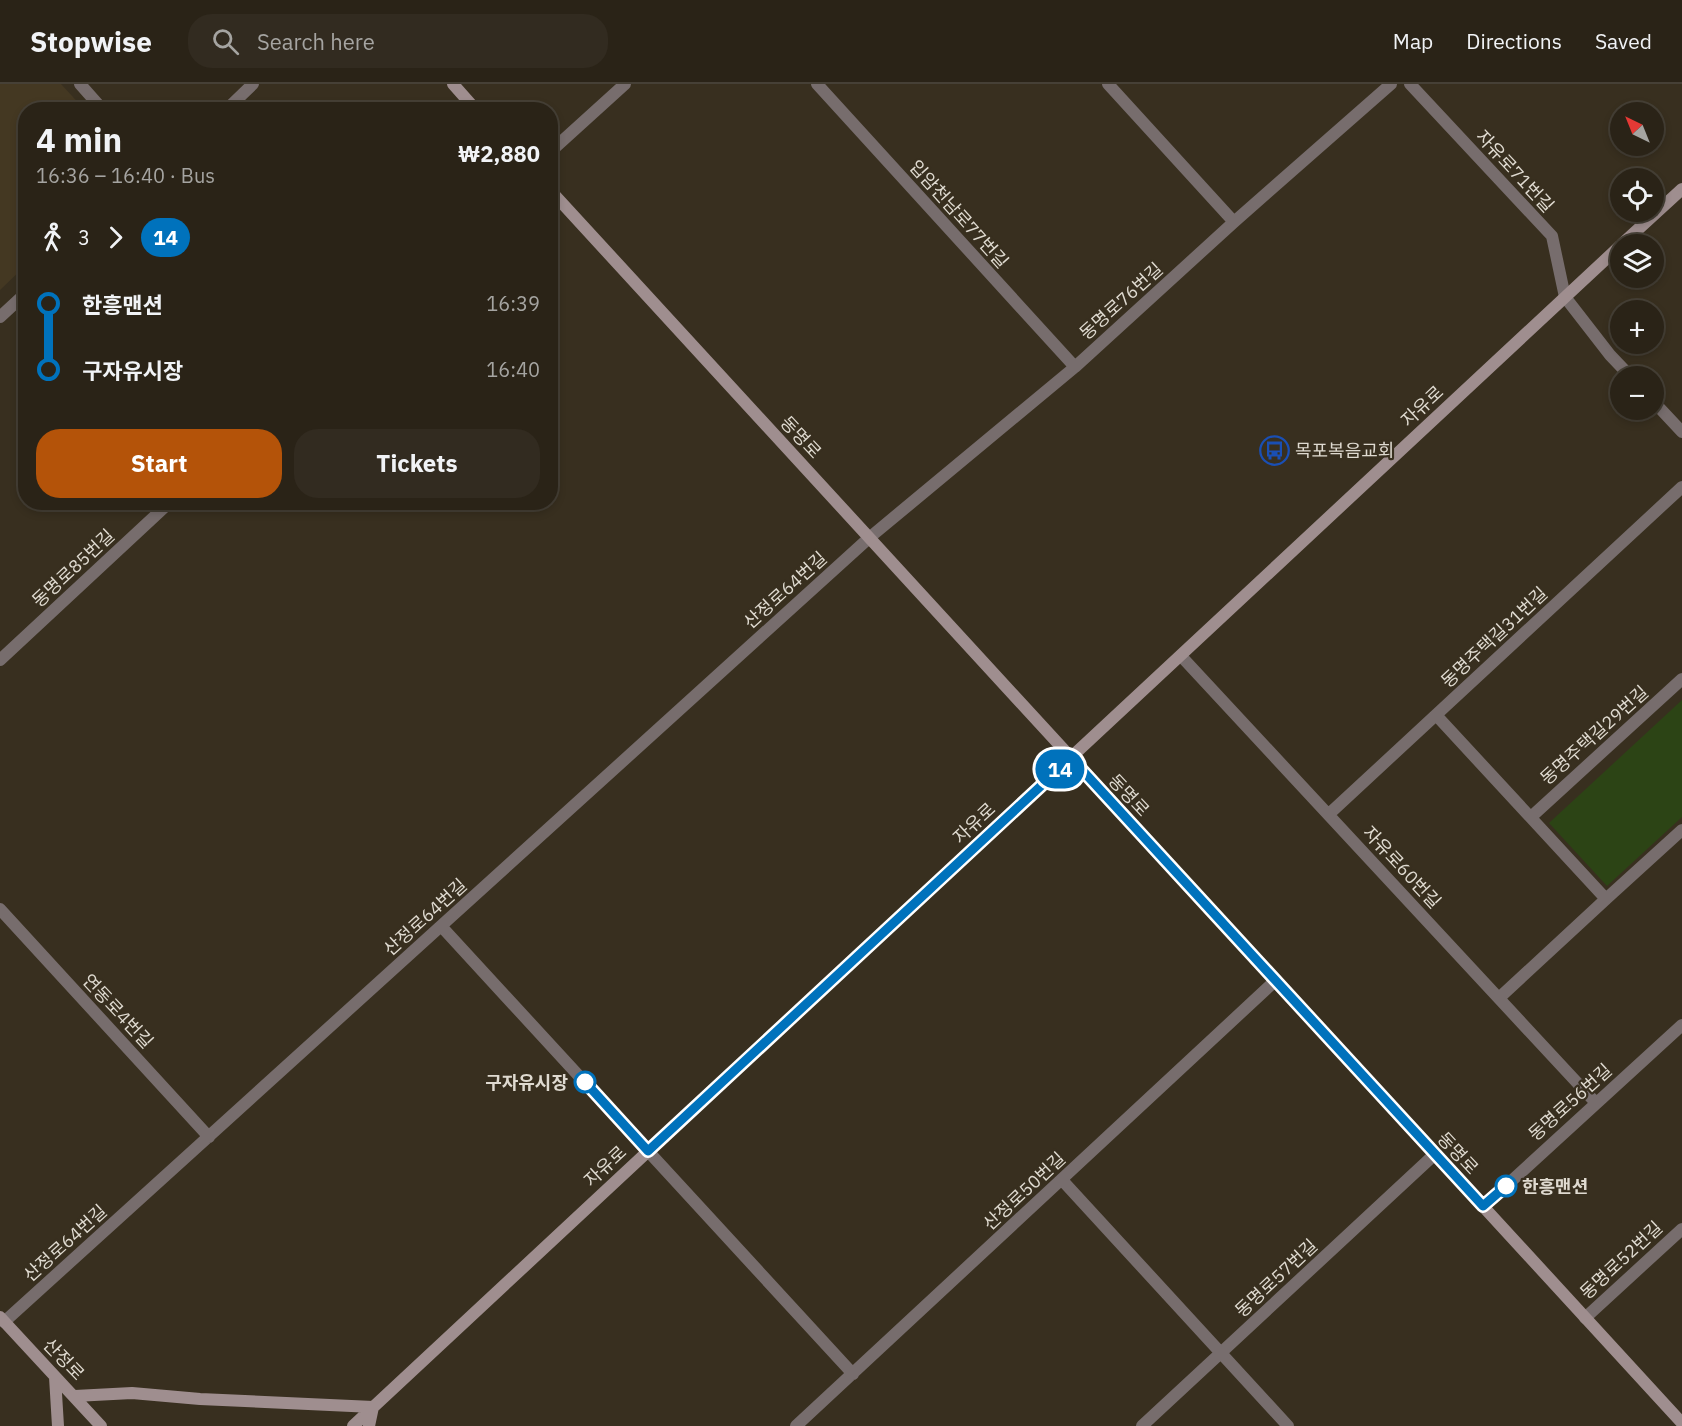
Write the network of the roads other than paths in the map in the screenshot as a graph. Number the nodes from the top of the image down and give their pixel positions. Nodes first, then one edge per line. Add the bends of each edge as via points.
1 (80, 84) edge
2 (253, 84) edge
3 (453, 84) edge
4 (625, 84) edge
5 (817, 84) edge
6 (1108, 84) edge
7 (1391, 84) edge
8 (1410, 84) edge
9 (96, 102) edge
10 (234, 102) edge
11 (469, 102) edge
12 (558, 145) edge
13 (1679, 197) edge
14 (558, 199) edge
15 (1234, 222) junction
16 (1634, 234) edge
17 (1610, 255) edge
18 (1565, 297) junction
19 (18, 300) edge
20 (0, 317) edge
21 (1621, 366) edge
22 (1075, 367) junction
23 (1664, 413) edge
24 (1682, 432) edge
25 (1682, 487) edge
26 (161, 510) edge
27 (869, 538) junction
28 (1181, 656) junction
29 (0, 660) edge
30 (1682, 679) edge
31 (1436, 715) junction
32 (1071, 758) junction
33 (1329, 814) junction
34 (1531, 817) junction
35 (1682, 830) edge
36 (1606, 898) junction
37 (0, 909) edge
38 (441, 926) junction
39 (1275, 981) junction
40 (1499, 998) junction
41 (1682, 1025) edge
42 (1596, 1103) junction
43 (209, 1137) junction
44 (648, 1151) junction
45 (1435, 1154) junction
46 (1062, 1180) junction
47 (1483, 1206) junction
48 (1682, 1229) edge
49 (1585, 1318) junction
50 (2, 1320) edge
51 (1221, 1354) junction
52 (853, 1374) junction
53 (55, 1377) junction
54 (75, 1396) junction
55 (373, 1407) junction
56 (1682, 1423) edge
57 (58, 1426) edge
58 (101, 1426) edge
59 (352, 1426) edge
60 (369, 1426) edge
61 (796, 1426) edge
62 (1142, 1426) edge
63 (1288, 1426) edge

1 - 9 street
2 - 10 street
3 - 11 street
4 - 12 street
5 - 22 street, 입암천남로77번길
6 - 15 street
7 - 15 street, 동명로76번길
8 - 18 street, 자유로71번길 via 1552,236
13 - 16 street, 자유로
14 - 27 street, 동명로
15 - 22 street, 동명로76번길
17 - 18 street, 자유로
18 - 21 street
18 - 28 street, 자유로
19 - 20 street
22 - 27 street, 동명로76번길
23 - 24 street
25 - 31 street, 동명주택길31번길
26 - 29 street, 동명로85번길
27 - 32 street, 동명로
27 - 38 street, 산정로64번길
28 - 32 street, 자유로
28 - 33 street, 자유로60번길
30 - 34 street, 동명주택길29번길
31 - 33 street, 동명주택길31번길
31 - 34 street
32 - 39 street, 동명로
32 - 44 street, 자유로
33 - 40 street, 자유로60번길
34 - 36 street
35 - 36 street
36 - 40 street
37 - 43 street, 연동로4번길
38 - 43 street, 산정로64번길
38 - 44 street
39 - 45 street, 동명로
39 - 46 street, 산정로50번길
40 - 42 street, 자유로60번길
41 - 42 street, 동명로56번길
42 - 47 street, 동명로56번길
43 - 50 street, 산정로64번길
44 - 52 street
44 - 55 street, 자유로
45 - 47 street, 동명로
45 - 51 street, 동명로57번길
46 - 51 street
46 - 52 street, 산정로50번길
47 - 49 street, 동명로
48 - 49 street, 동명로52번길
49 - 56 street, 동명로
50 - 53 street, 산정로
51 - 62 street, 동명로57번길
51 - 63 street
52 - 61 street, 산정로50번길
53 - 54 street, 산정로
53 - 57 street
54 - 55 street via 132,1393
54 - 58 street, 산정로
55 - 59 street, 자유로
55 - 60 street

